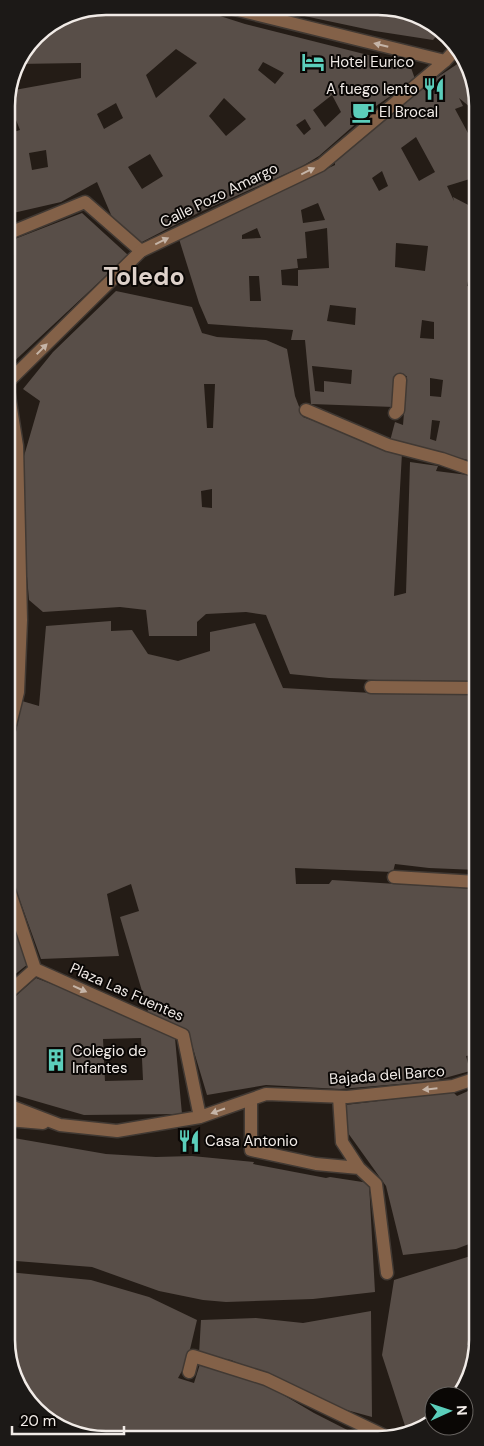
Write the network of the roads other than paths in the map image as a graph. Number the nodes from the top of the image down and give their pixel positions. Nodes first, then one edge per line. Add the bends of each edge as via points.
1 (258, 15) edge
2 (452, 53) edge
3 (445, 61) junction
4 (15, 231) edge
5 (141, 251) junction
6 (15, 375) edge
7 (400, 380) dead end
8 (306, 410) dead end
9 (395, 413) dead end
10 (15, 433) edge
11 (469, 469) edge
12 (15, 673) edge
13 (371, 687) dead end
14 (469, 688) edge
15 (394, 877) dead end
16 (469, 882) edge
17 (15, 908) edge
18 (36, 969) junction
19 (15, 987) edge
20 (469, 1081) edge
21 (339, 1097) junction
22 (251, 1100) junction
23 (15, 1108) edge
24 (200, 1118) junction
25 (15, 1121) edge
26 (60, 1125) junction
27 (359, 1168) junction
28 (387, 1272) dead end
29 (189, 1372) dead end
30 (374, 1431) edge

3 -> 1 street
2 - 3 street, Calle Pozo Amargo
5 -> 3 street, Calle Pozo Amargo via 321,164
4 - 5 street via 85,202
6 -> 5 street, Calle Pozo Amargo
7 - 9 street via 398,410
8 - 11 street via 388,445
10 - 12 street via 21,620
13 - 14 street
15 - 16 street
17 - 18 street
18 - 19 street
18 -> 24 street, Plaza Las Fuentes via 183,1036
20 -> 21 street, Bajada del Barco via 453,1086
21 - 22 street, Bajada del Barco via 266,1094
21 - 27 street via 342,1142
22 -> 24 street, Bajada del Barco
22 - 27 street via 251,1150 316,1164
23 - 26 street, Bajada del Barco
24 - 26 street, Bajada del Barco via 117,1131
25 - 26 street
27 - 28 street via 376,1184
29 - 30 street via 193,1356 257,1376

